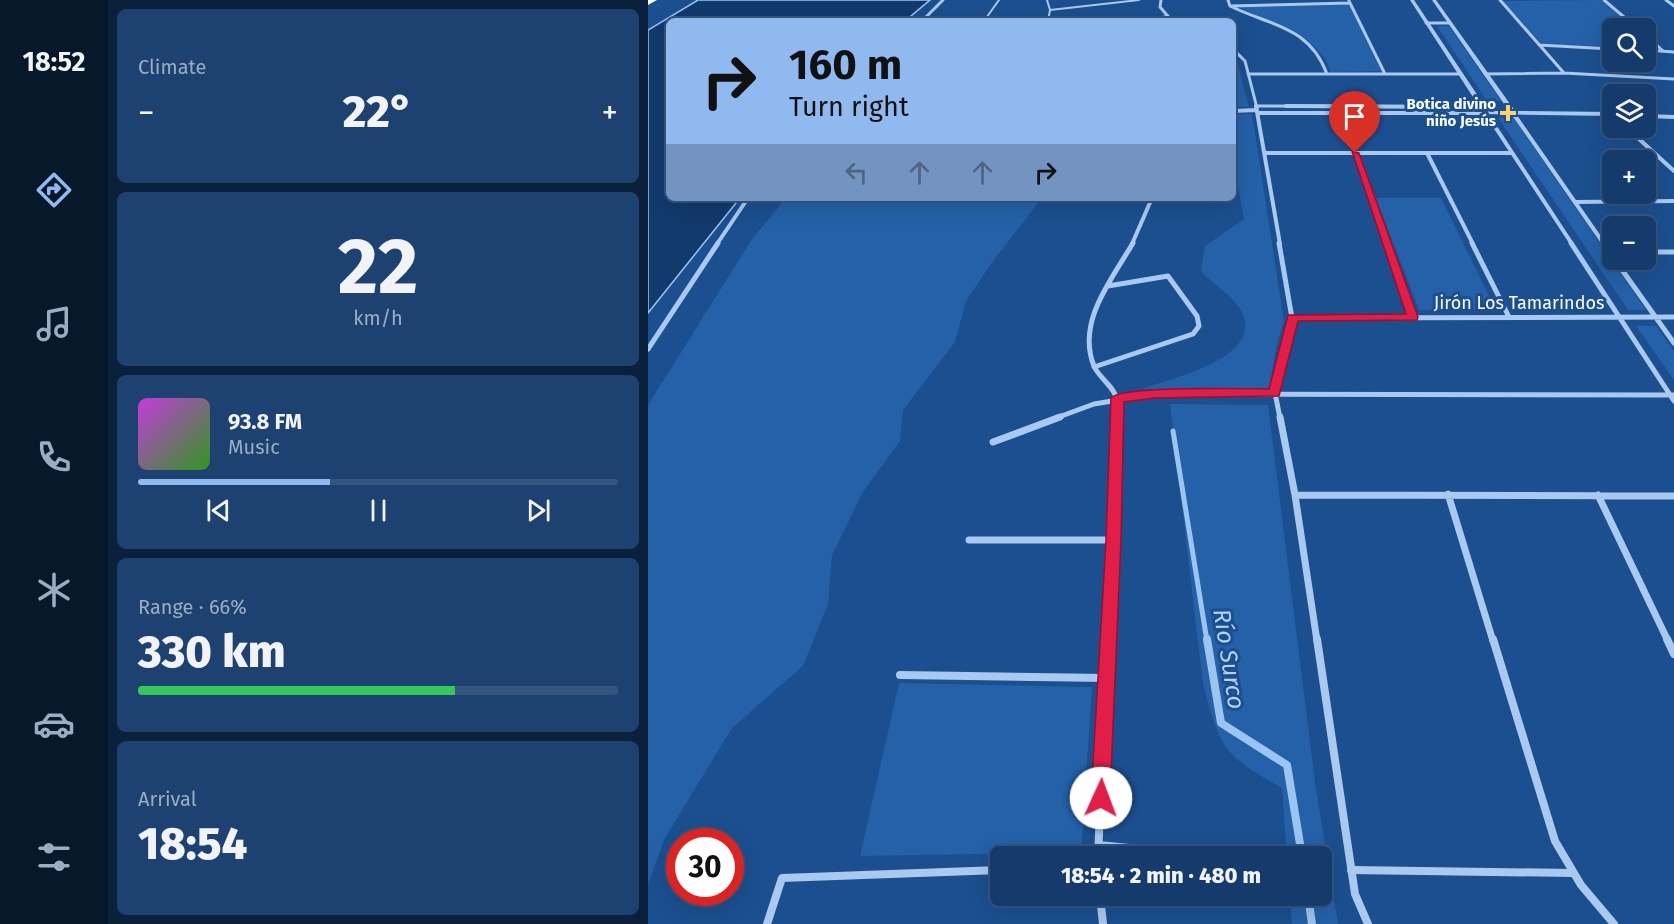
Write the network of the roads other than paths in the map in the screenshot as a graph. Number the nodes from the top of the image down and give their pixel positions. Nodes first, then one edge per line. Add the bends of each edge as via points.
1 (653, 0) edge
2 (943, 0) edge
3 (999, 0) edge
4 (1047, 0) edge
5 (1103, 0) edge
6 (1139, 0) edge
7 (1161, 0) edge
8 (1228, 0) edge
9 (1412, 0) edge
10 (1434, 0) edge
11 (1500, 0) edge
12 (1604, 0) edge
13 (1666, 0) edge
14 (1350, 1) edge
15 (648, 3) edge
16 (1107, 4) junction
17 (1230, 6) junction
18 (1674, 6) edge
19 (1050, 10) junction
20 (1168, 16) joint
21 (925, 18) edge
22 (986, 18) edge
23 (1049, 18) edge
24 (1161, 18) edge
25 (1625, 18) edge
26 (1426, 23) junction
27 (1450, 23) junction
28 (1656, 44) edge
29 (1539, 45) junction
30 (1602, 48) edge
31 (1656, 51) edge
32 (1664, 51) junction
33 (1236, 52) edge
34 (1674, 52) edge
35 (1248, 74) junction
36 (1327, 74) junction
37 (1385, 74) junction
38 (1460, 74) junction
39 (1485, 74) junction
40 (1564, 74) junction
41 (1674, 79) edge
42 (1508, 107) junction
43 (1602, 107) edge
44 (1257, 110) junction
45 (1484, 110) junction
46 (1656, 110) edge
47 (1236, 111) edge
48 (1674, 111) edge
49 (1513, 113) junction
50 (1602, 114) edge
51 (1656, 116) edge
52 (1674, 117) edge
53 (1638, 138) edge
54 (1266, 153) junction
55 (1355, 153) junction
56 (1427, 153) junction
57 (1511, 153) junction
58 (1674, 171) edge
59 (746, 201) edge
60 (1151, 201) edge
61 (1674, 201) edge
62 (1575, 202) junction
63 (1602, 241) edge
64 (1656, 252) edge
65 (1674, 252) edge
66 (1622, 270) edge
67 (1108, 286) junction
68 (1413, 317) junction
69 (1509, 317) junction
70 (1619, 317) junction
71 (1655, 317) junction
72 (1674, 317) edge
73 (1292, 318) junction
74 (1674, 343) edge
75 (648, 349) edge
76 (1094, 367) junction
77 (1275, 393) junction
78 (1672, 395) edge
79 (1118, 398) junction
80 (1674, 401) edge
81 (993, 442) dead end
82 (1448, 494) junction
83 (1295, 495) junction
84 (1598, 495) junction
85 (1674, 496) edge
86 (969, 540) dead end
87 (1113, 540) junction
88 (1674, 654) edge
89 (900, 675) dead end
90 (1106, 678) junction
91 (1099, 845) joint
92 (1109, 846) edge
93 (990, 870) edge
94 (1351, 870) junction
95 (1572, 873) junction
96 (1101, 906) edge
97 (767, 924) edge
98 (1103, 924) edge
99 (1368, 924) edge
100 (1614, 924) edge

1 - 15 highway
2 - 21 street
3 - 22 lane
4 - 19 lane
5 - 16 lane
6 - 16 lane
7 - 20 street via 1160,7
8 - 17 street
9 - 26 street
10 - 27 street
11 - 29 street
12 - 25 street
13 - 18 street
14 - 17 street
14 - 37 street
16 - 19 lane
17 - 36 street via 1310,46 1318,53
19 - 23 lane
20 - 24 street
26 - 27 street
26 - 38 street
27 - 39 street
28 - 32 street
29 - 30 street
29 - 40 street
31 - 32 street
32 - 34 street
33 - 35 street via 1245,61
35 - 36 street
35 - 44 street
36 - 37 street
37 - 38 street
38 - 45 street
39 - 40 street
39 - 42 street
40 - 41 street
42 - 43 street
42 - 45 street
42 - 49 street
44 - 45 street
44 - 45 street
44 - 47 street
44 - 54 street
45 - 49 street
45 - 57 street
46 - 48 street
49 - 50 street
49 - 62 street
51 - 52 street
53 - 58 street
54 - 55 street
54 - 73 street
55 - 56 street
55 - 68 street
56 - 57 street
56 - 69 street
57 - 70 street
59 - 75 street
60 - 67 street via 1139,232
61 - 62 street
62 - 63 street
64 - 65 street
66 - 71 street
67 - 76 street via 1090,323 1088,345
67 - 76 street via 1168,276 1197,316 1199,329
68 - 69 street, Jirón Los Tamarindos
68 - 73 street, Jirón Los Tamarindos
69 - 70 street, Jirón Los Tamarindos
70 - 71 street, Jirón Los Tamarindos
70 - 78 street
71 - 72 street, Jirón Los Tamarindos
71 - 74 street
73 - 77 street
76 - 79 street
77 - 78 street
77 - 79 street
77 - 83 street
78 - 80 street
79 - 81 street
79 - 87 street
82 - 83 street
82 - 84 street
82 - 95 street via 1555,841
83 - 94 street
84 - 85 street
84 - 88 street
86 - 87 street
87 - 90 street
89 - 90 street
90 - 91 street
91 - 92 street
93 - 97 street via 782,878
94 - 95 street
94 - 99 street via 1355,894
95 - 100 street
96 - 98 street

